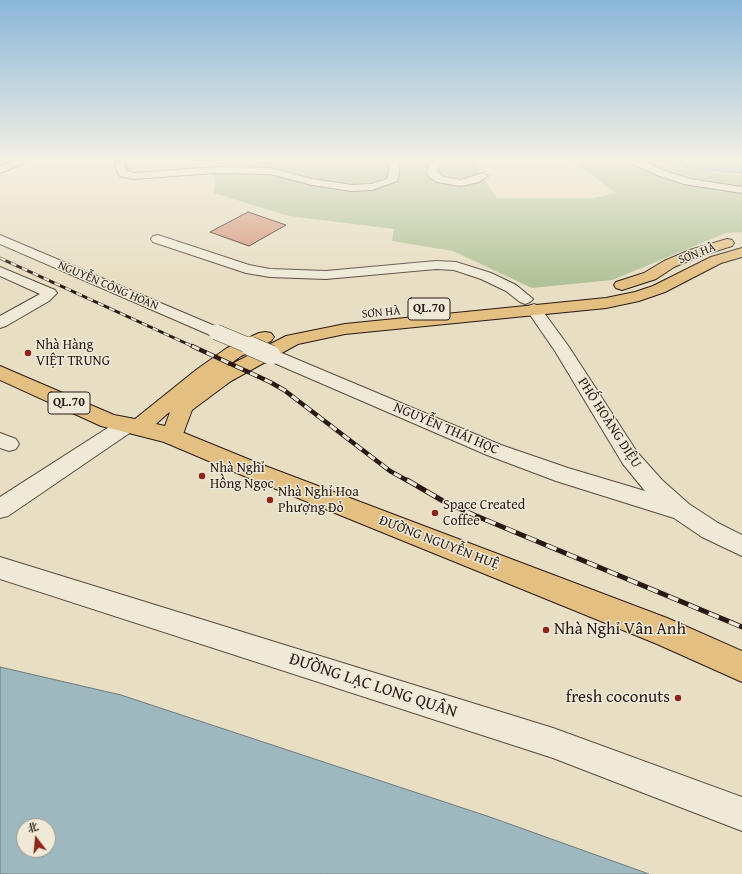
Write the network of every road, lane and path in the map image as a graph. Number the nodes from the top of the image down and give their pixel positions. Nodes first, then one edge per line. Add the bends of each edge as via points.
1 (0, 239) edge
2 (158, 239) dead end
3 (742, 239) edge
4 (742, 252) edge
5 (0, 271) edge
6 (530, 304) junction
7 (0, 323) edge
8 (216, 332) joint
9 (0, 372) edge
10 (133, 427) junction
11 (172, 436) junction
12 (0, 508) edge
13 (681, 511) junction
14 (742, 546) edge
15 (0, 568) edge
16 (714, 653) junction
17 (742, 667) edge
18 (742, 679) edge
19 (742, 814) edge

1 - 8 street, NGUYỄN CÔNG HOAN
2 - 6 street, PHỐ HOÀNG DIỆU via 246,269 270,273 326,275 436,265 456,266 511,288
3 - 6 main road, SƠN HÀ / QL.70 via 695,253 630,284
4 - 6 main road, SƠN HÀ / QL.70 via 716,260 659,289 639,296 606,303
5 - 7 street via 50,292
6 - 10 main road, SƠN HÀ / QL.70 via 355,316 296,325 272,333 234,352
6 - 11 main road, SƠN HÀ / QL.70 via 345,329 292,340 224,376 183,406
6 - 13 street, PHỐ HOÀNG DIỆU via 563,351 630,458 654,486
8 - 13 street, NGUYỄN THÁI HỌC, bridge via 494,450 564,475
9 - 10 main road, ĐƯỜNG NGUYỄN HUỆ / QL.70 via 109,421
10 - 11 main road, ĐƯỜNG NGUYỄN HUỆ / QL.70
10 - 12 street
11 - 16 main road, ĐƯỜNG NGUYỄN HUỆ
13 - 14 street, PHỐ HOÀNG DIỆU via 710,530
15 - 19 street, ĐƯỜNG LẠC LONG QUÂN via 553,743
16 - 17 main road, ĐƯỜNG NGUYỄN HUỆ
16 - 18 main road

